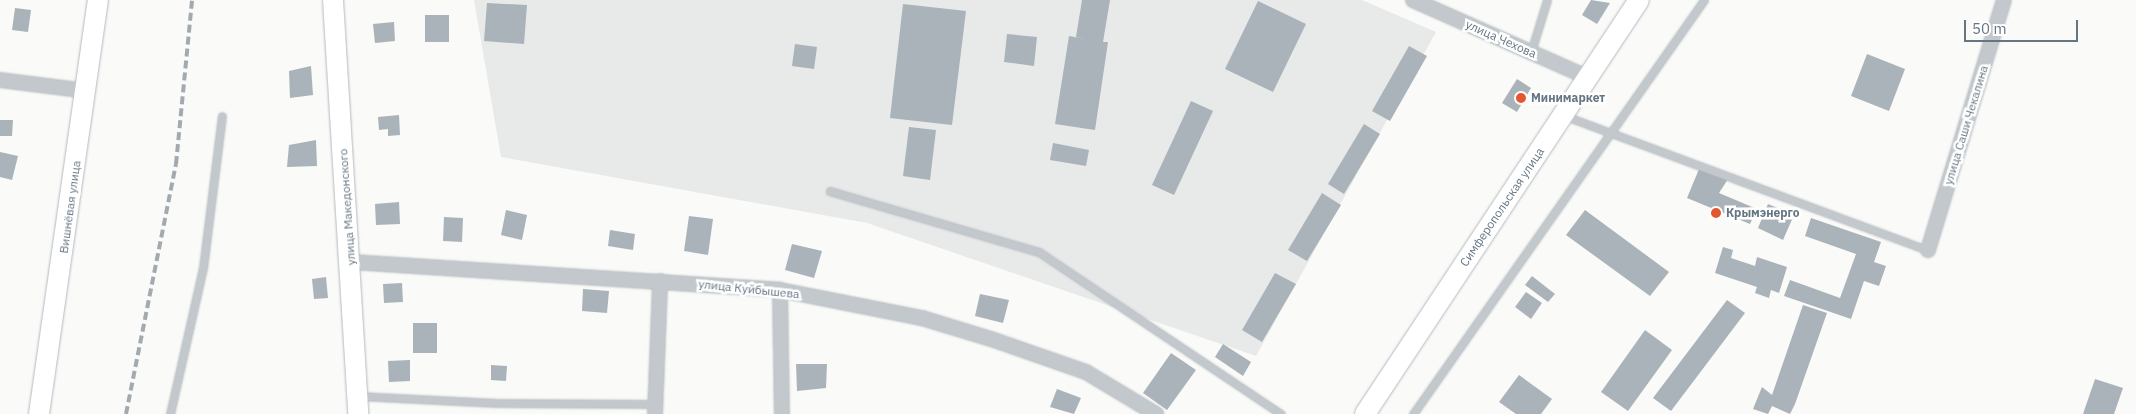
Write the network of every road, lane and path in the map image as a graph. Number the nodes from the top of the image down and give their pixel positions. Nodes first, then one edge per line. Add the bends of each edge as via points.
1 (98, 0) edge
2 (334, 0) edge
3 (1412, 0) edge
4 (1547, 0) edge
5 (1639, 0) edge
6 (1704, 0) edge
7 (2004, 0) edge
8 (1531, 52) junction
9 (1590, 78) junction
10 (0, 80) edge
11 (88, 90) junction
12 (1564, 115) junction
13 (222, 116) dead end
14 (1609, 134) junction
15 (830, 191) dead end
16 (1928, 250) joint
17 (351, 262) junction
18 (660, 281) junction
19 (780, 290) junction
20 (358, 405) edge
21 (655, 409) edge
22 (39, 414) edge
23 (170, 414) edge
24 (782, 414) edge
25 (1156, 414) edge
26 (1281, 414) edge
27 (1365, 414) edge
28 (1413, 414) edge

1 - 11 main road, Вишнёвая улица
2 - 17 main road, улица Македонского
3 - 8 street, улица Чехова
4 - 8 lane
5 - 9 main road, Симферопольская улица
6 - 14 lane
7 - 16 street, улица Саши Чекалина
8 - 9 street, улица Чехова
9 - 12 main road, Симферопольская улица
10 - 11 street
11 - 22 main road, Вишнёвая улица
12 - 14 lane
12 - 27 main road, Симферопольская улица
13 - 23 lane via 202,268
14 - 16 lane via 1750,182
14 - 28 lane
15 - 26 lane via 1039,252
17 - 18 street, улица Куйбышева
17 - 20 main road, улица Македонского
18 - 19 street, улица Куйбышева
18 - 21 street
19 - 24 street
19 - 25 street, улица Куйбышева via 922,318 994,340 1086,372
20 - 21 lane via 497,404

